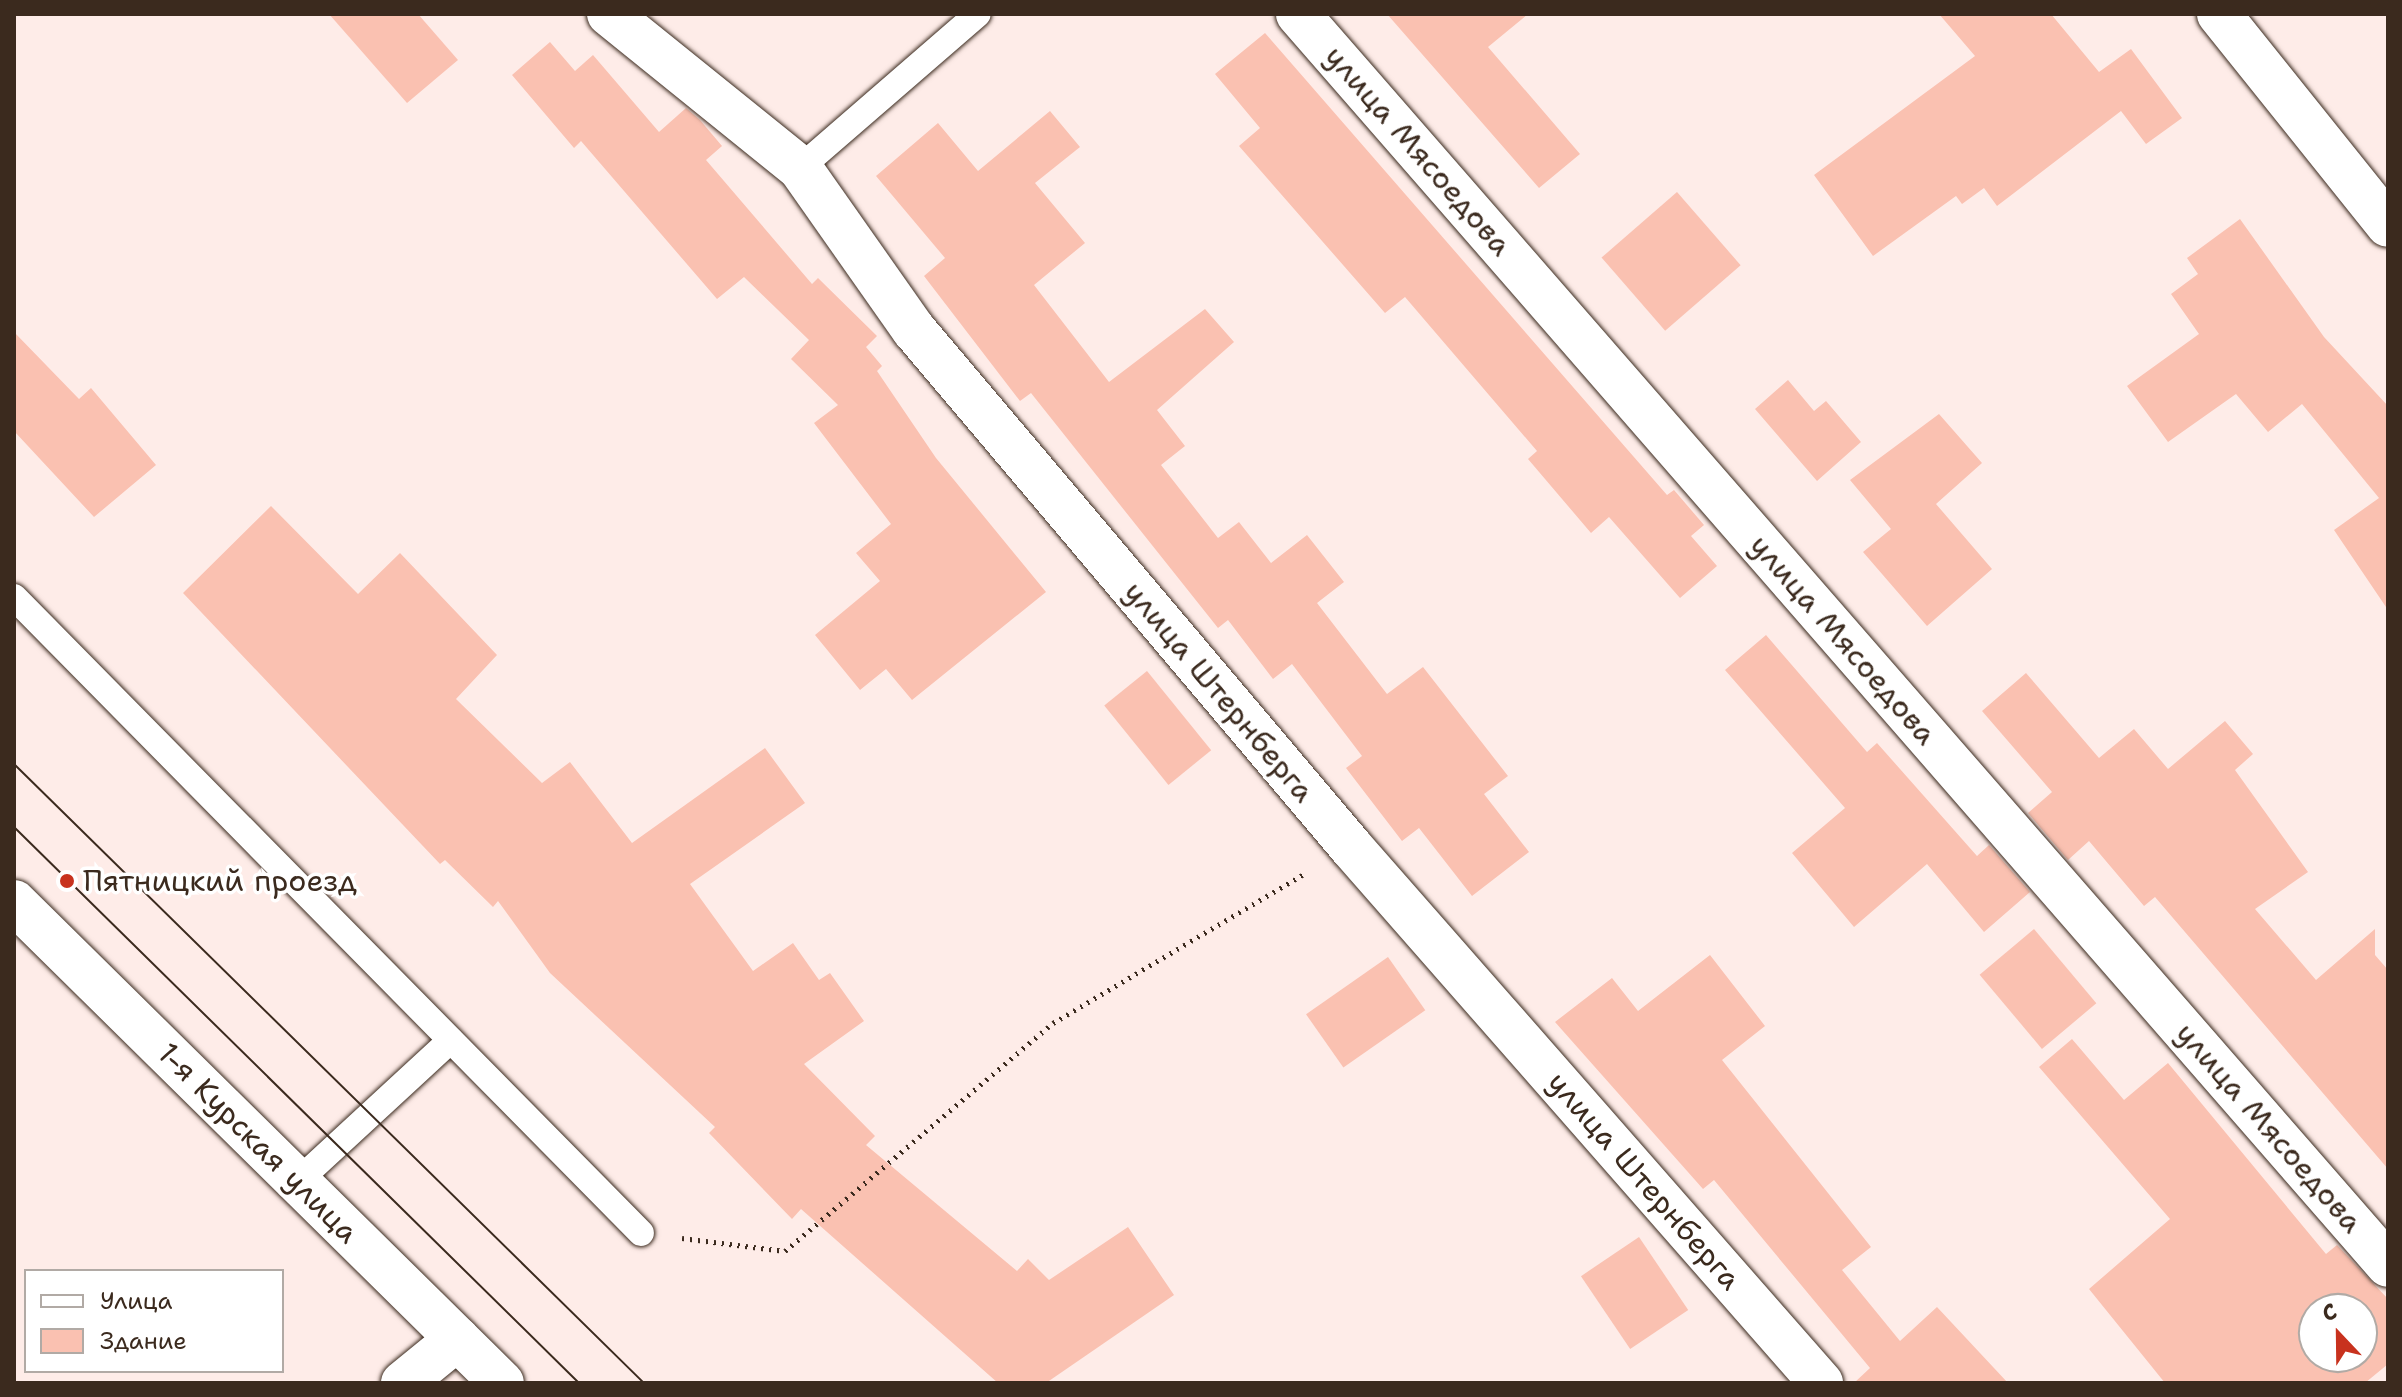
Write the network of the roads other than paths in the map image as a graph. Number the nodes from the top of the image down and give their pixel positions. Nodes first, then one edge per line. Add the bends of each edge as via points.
1 (609, 14) edge
2 (978, 14) edge
3 (1298, 14) edge
4 (2219, 14) edge
5 (800, 168) junction
6 (2388, 225) edge
7 (14, 597) edge
8 (14, 902) edge
9 (451, 1040) junction
10 (297, 1182) junction
11 (641, 1233) road end
12 (2388, 1265) edge
13 (457, 1339) junction
14 (403, 1383) edge
15 (502, 1383) edge
16 (1821, 1383) edge

1 - 5 street, улица Штернберга
2 - 5 lane
3 - 12 street, улица Мясоедова
4 - 6 street
5 - 16 street, улица Штернберга via 914,330 1351,847
7 - 9 lane
8 - 10 street, 1-я Курская улица
9 - 10 lane
9 - 11 lane
10 - 13 street, 1-я Курская улица
13 - 14 street
13 - 15 street, 1-я Курская улица

